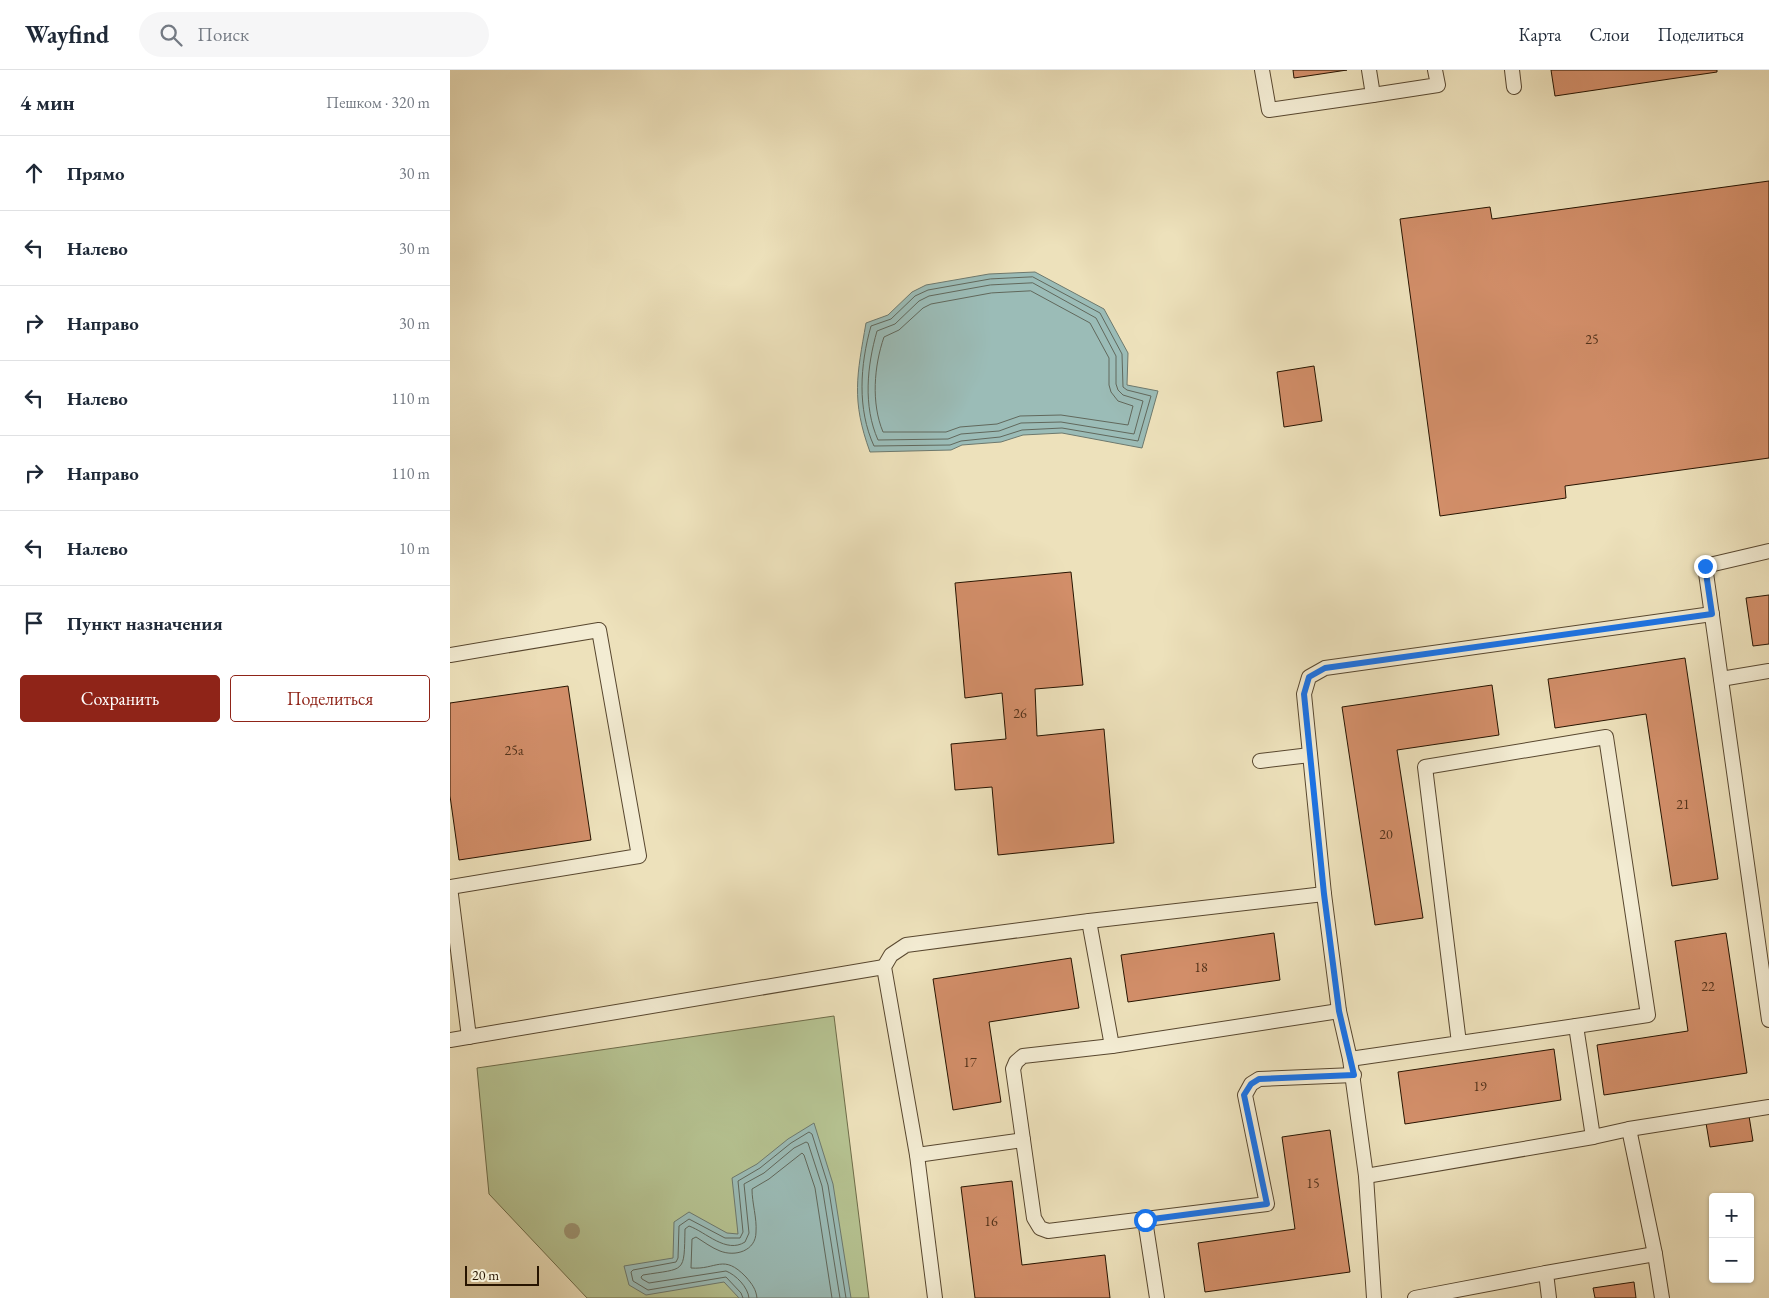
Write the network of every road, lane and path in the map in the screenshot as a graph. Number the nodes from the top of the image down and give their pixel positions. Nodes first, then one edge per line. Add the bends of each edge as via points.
1 (1262, 70) edge
2 (1369, 70) edge
3 (1435, 70) edge
4 (1512, 70) edge
5 (1514, 87) dead end
6 (1373, 95) junction
7 (1769, 551) edge
8 (1712, 614) junction
9 (450, 655) edge
10 (1769, 671) edge
11 (1721, 679) junction
12 (1310, 755) junction
13 (1260, 761) dead end
14 (450, 887) edge
15 (1324, 894) junction
16 (1089, 921) junction
17 (884, 967) junction
18 (1339, 1011) junction
19 (1769, 1020) edge
20 (1576, 1026) junction
21 (469, 1037) junction
22 (450, 1040) edge
23 (1459, 1043) junction
24 (1112, 1046) junction
25 (1350, 1059) junction
26 (1354, 1075) junction
27 (1769, 1107) edge
28 (1630, 1129) junction
29 (1593, 1137) junction
30 (1023, 1140) junction
31 (918, 1154) junction
32 (1366, 1176) junction
33 (1145, 1220) junction
34 (1655, 1254) junction
35 (1546, 1274) junction
36 (935, 1298) edge
37 (1157, 1298) edge
38 (1374, 1298) edge
39 (1415, 1298) edge
40 (1549, 1298) edge
41 (1662, 1298) edge

1 - 6 lane via 1269,110
2 - 6 lane
3 - 6 lane via 1438,85
4 - 5 lane
7 - 8 lane via 1705,566
8 - 11 lane
8 - 12 lane via 1325,668 1309,677 1304,694
9 - 14 lane via 599,630 639,856
10 - 11 lane
11 - 19 lane
12 - 13 lane
12 - 15 lane
14 - 21 lane
15 - 16 lane
15 - 18 lane
16 - 17 lane via 906,945 891,955
16 - 24 lane
17 - 21 lane
17 - 31 lane
18 - 24 lane
18 - 25 lane
20 - 23 lane
20 - 23 lane via 1648,1014 1606,737 1425,767
20 - 29 lane
21 - 22 lane
23 - 25 lane
24 - 30 lane via 1022,1056 1016,1062 1012,1069
25 - 26 lane
26 - 32 lane
26 - 33 lane via 1259,1079 1251,1084 1244,1095 1267,1204
27 - 28 lane
28 - 29 lane
28 - 34 lane
29 - 32 lane
30 - 31 lane
30 - 33 lane via 1034,1218 1040,1228 1048,1232
31 - 36 lane
32 - 38 lane
33 - 37 lane
34 - 35 lane
34 - 41 lane
35 - 39 lane
35 - 40 lane

